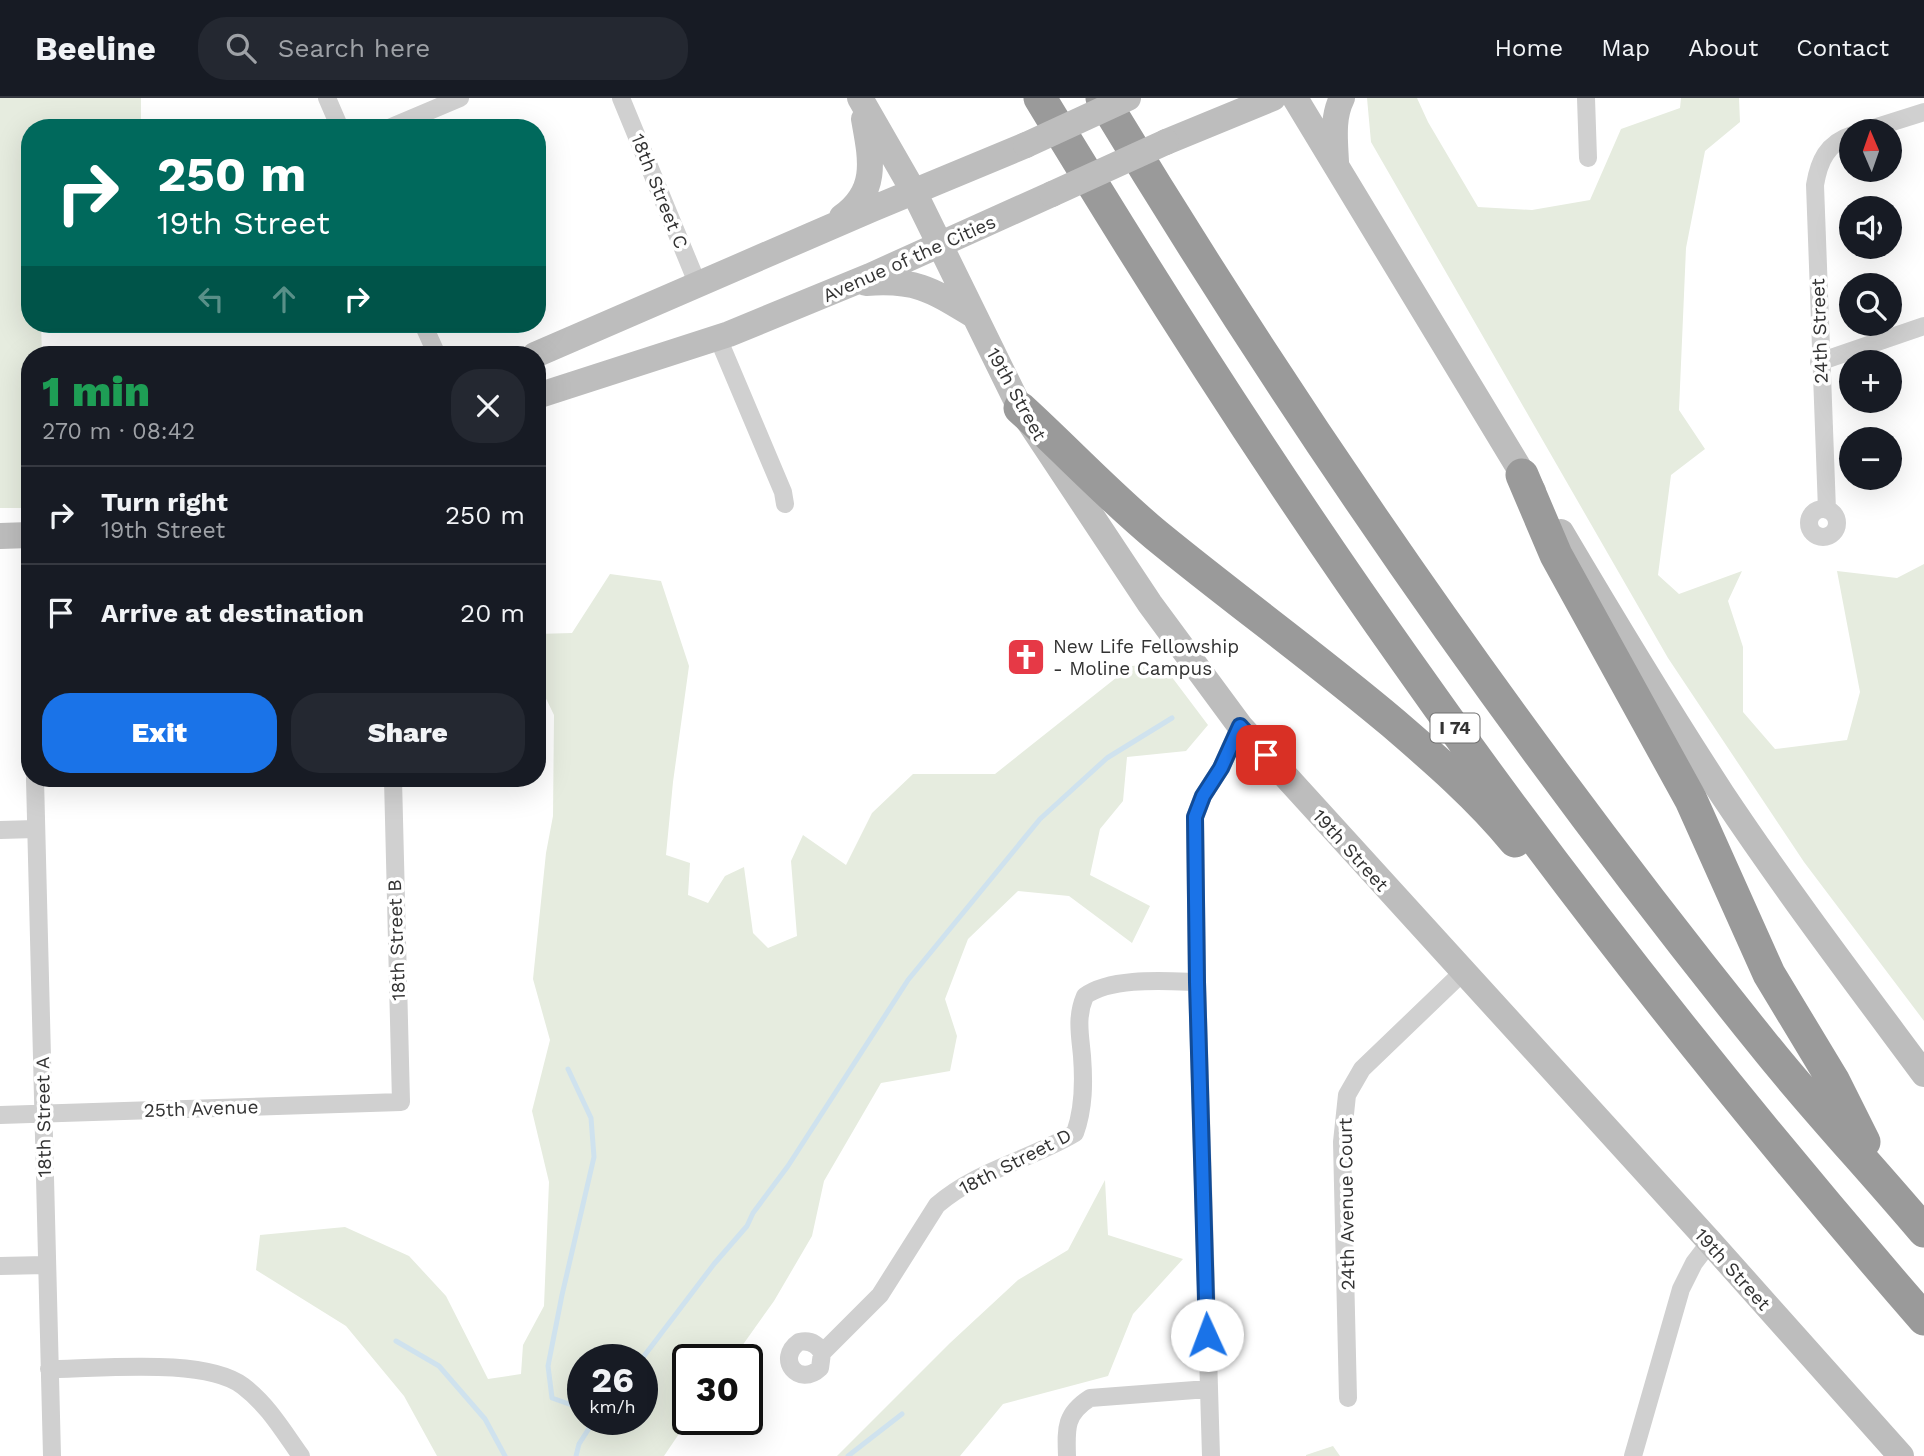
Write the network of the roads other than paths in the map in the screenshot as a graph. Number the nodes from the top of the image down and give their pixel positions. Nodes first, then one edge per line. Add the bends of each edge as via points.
1 (327, 98) edge
2 (460, 98) edge
3 (621, 98) edge
4 (1040, 98) edge
5 (1102, 98) edge
6 (1128, 98) edge
7 (1273, 98) edge
8 (1295, 98) edge
9 (1342, 98) edge
10 (1586, 98) edge
11 (860, 99) edge
12 (1924, 112) edge
13 (336, 119) edge
14 (410, 119) edge
15 (1902, 119) edge
16 (1839, 142) edge
17 (1588, 158) dead end
18 (1336, 164) junction
19 (914, 192) junction
20 (821, 232) junction
21 (939, 244) junction
22 (850, 284) junction
23 (698, 285) junction
24 (975, 316) junction
25 (1924, 326) edge
26 (719, 338) junction
27 (546, 350) edge
28 (1819, 362) junction
29 (546, 393) edge
30 (1020, 408) junction
31 (1522, 475) junction
32 (785, 504) dead end
33 (1827, 510) dead end
34 (0, 536) edge
35 (21, 536) edge
36 (1240, 726) junction
37 (35, 787) edge
38 (393, 787) edge
39 (36, 829) junction
40 (0, 830) edge
41 (1462, 972) junction
42 (1646, 981) junction
43 (1197, 982) junction
44 (1924, 1073) edge
45 (401, 1101) joint
46 (44, 1114) junction
47 (0, 1115) edge
48 (1885, 1185) junction
49 (1924, 1231) edge
50 (1710, 1242) junction
51 (46, 1265) junction
52 (0, 1266) edge
53 (1924, 1319) edge
54 (822, 1353) dead end
55 (49, 1369) junction
56 (1209, 1389) junction
57 (1349, 1398) dead end
58 (52, 1456) edge
59 (301, 1456) edge
60 (1066, 1456) edge
61 (1211, 1456) edge
62 (1633, 1456) edge
63 (1901, 1456) edge

1 - 13 street
2 - 14 street
3 - 23 street, 18th Street C
4 - 42 highway, I 74 via 1193,345 1403,657
5 - 48 highway, I 74 via 1274,371 1467,654 1763,1044
6 - 19 main road, bridge
7 - 21 main road, Avenue of the Cities, bridge
8 - 18 main road
9 - 18 main road via 1336,108
10 - 17 street
11 - 19 main road, 19th Street
11 - 20 main road via 870,175 855,208
12 - 15 street
16 - 28 street, 24th Street via 1818,164 1815,185
18 - 31 main road
19 - 20 main road
19 - 21 main road, 19th Street
20 - 23 main road
21 - 22 main road, Avenue of the Cities
21 - 24 main road, 19th Street
22 - 24 main road via 912,284
22 - 26 main road, Avenue of the Cities
23 - 27 main road
24 - 30 main road, 19th Street
25 - 28 street
26 - 29 main road, Avenue of the Cities
26 - 32 street
28 - 33 street, 24th Street
30 - 36 main road, 19th Street via 1150,604
30 - 42 highway via 1130,513 1320,662 1443,766
31 - 44 main road via 1723,795
31 - 48 highway via 1556,555 1691,800 1769,974 1833,1080
34 - 35 main road
36 - 41 main road, 19th Street
36 - 43 street via 1195,817
37 - 39 street, 18th Street A
38 - 45 street, 18th Street B
39 - 40 street
39 - 46 street, 18th Street A
41 - 50 main road, 19th Street
41 - 57 street, 24th Avenue Court via 1362,1069 1347,1095 1342,1142
42 - 53 highway, I 74
43 - 54 street, 18th Street D via 1105,986 1085,996 1078,1031 1083,1094 1075,1133 984,1174 937,1205 880,1295
43 - 56 street
45 - 46 street, 25th Avenue
46 - 47 street, 25th Avenue
46 - 51 street, 18th Street A
48 - 49 highway, I 74
50 - 62 street via 1681,1289
50 - 63 main road, 19th Street
51 - 52 street
51 - 55 street, 18th Street A
55 - 58 street, 18th Street A
55 - 59 street via 159,1367 223,1374 243,1385 267,1408
56 - 60 street via 1090,1398 1071,1416
56 - 61 street

